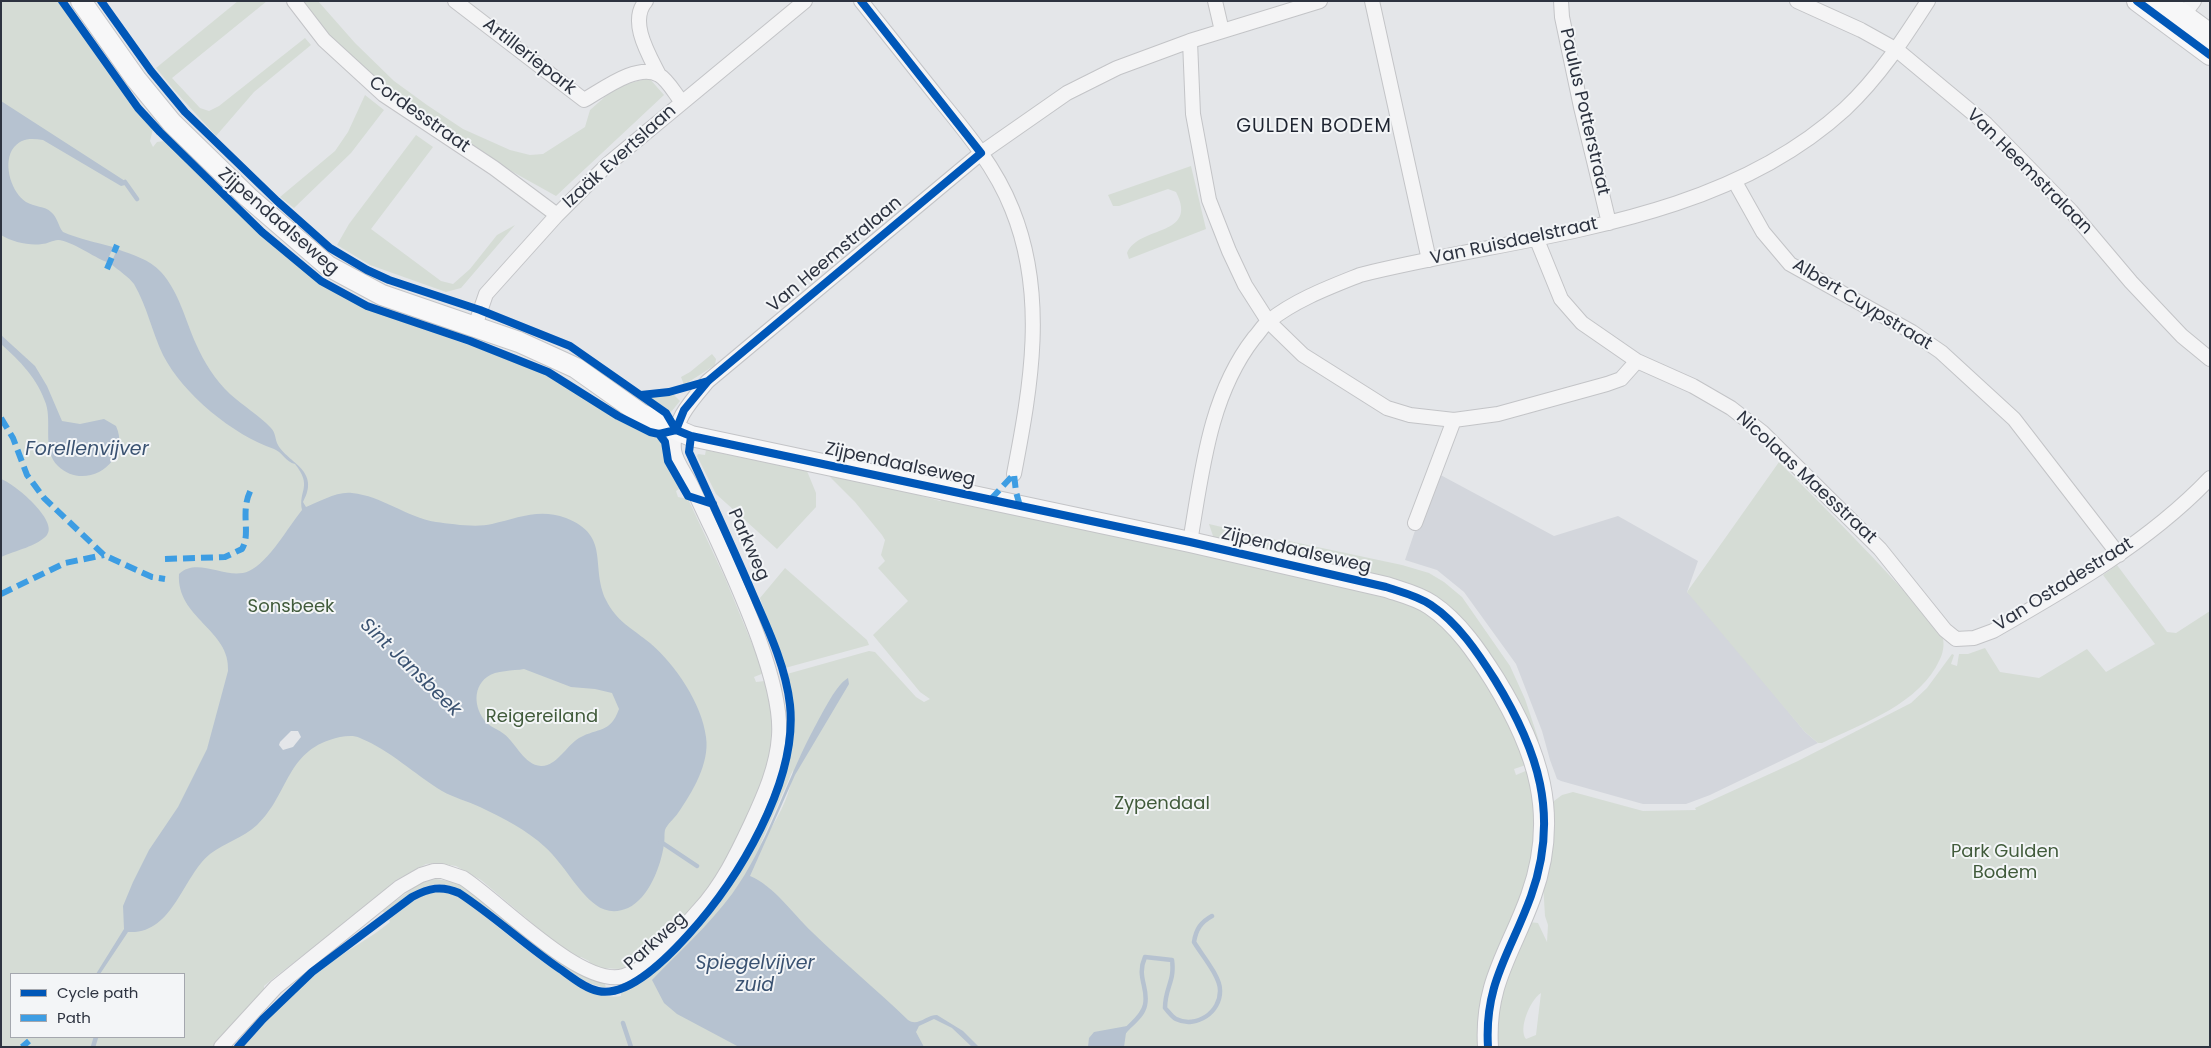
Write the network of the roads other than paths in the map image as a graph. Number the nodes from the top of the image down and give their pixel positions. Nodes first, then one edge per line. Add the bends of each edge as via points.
1 (81, 1) edge
2 (294, 1) edge
3 (455, 1) edge
4 (646, 1) edge
5 (805, 1) edge
6 (861, 1) edge
7 (1215, 1) edge
8 (1320, 1) edge
9 (1372, 1) edge
10 (1561, 1) edge
11 (1797, 1) edge
12 (1928, 1) edge
13 (2137, 1) edge
14 (2165, 1) edge
15 (2184, 15) edge
16 (1222, 31) junction
17 (2210, 34) edge
18 (1190, 41) junction
19 (1897, 50) junction
20 (2210, 55) edge
21 (659, 74) junction
22 (682, 102) junction
23 (981, 153) junction
24 (1735, 182) junction
25 (557, 215) junction
26 (1609, 223) junction
27 (1537, 240) junction
28 (1429, 260) junction
29 (1268, 321) junction
30 (475, 326) junction
31 (1637, 360) junction
32 (2210, 360) edge
33 (1454, 420) junction
34 (676, 430) junction
35 (1014, 474) dead end
36 (2210, 478) edge
37 (1415, 523) dead end
38 (1190, 542) junction
39 (2119, 554) junction
40 (1956, 639) joint
41 (221, 1047) edge
42 (1488, 1047) edge

1 - 30 main road, Zijpendaalseweg via 136,79 172,123 304,247 328,266 382,295
2 - 25 street, Cordesstraat via 324,40 384,95 494,168
3 - 21 street, Artilleriepark via 584,100 632,73
4 - 21 street via 641,7 639,24
5 - 22 street, Izaäk Evertslaan
6 - 23 street
7 - 16 street
8 - 16 street, Van Heemstralaan
9 - 28 street
10 - 26 street, Paulus Potterstraat via 1581,107
11 - 19 street, Van Heemstralaan
12 - 19 street, Van Ruisdaelstraat
13 - 15 main road
14 - 15 main road
15 - 17 main road
15 - 20 main road
16 - 18 street, Van Heemstralaan
18 - 23 street, Van Heemstralaan via 1117,68 1067,93
18 - 29 street via 1193,114 1210,200 1229,251
19 - 24 street, Van Ruisdaelstraat via 1838,115 1810,137
19 - 32 street, Van Heemstralaan via 1986,124 2071,211 2182,336
21 - 22 street
22 - 25 street, Izaäk Evertslaan via 608,164
23 - 34 street, Van Heemstralaan via 708,381 684,410
23 - 35 street via 1012,209 1030,275 1033,362
24 - 26 street, Van Ruisdaelstraat
24 - 39 street, Albert Cuypstraat via 1763,232 1790,264 1912,332 1941,352 2014,419
25 - 30 street, Izaäk Evertslaan via 486,294
26 - 27 street, Van Ruisdaelstraat
27 - 28 street, Van Ruisdaelstraat
27 - 31 street, Nicolaas Maesstraat via 1561,299 1582,323
28 - 29 street, Van Ruisdaelstraat via 1360,275
29 - 33 street via 1302,355 1387,408 1410,415
29 - 38 street, Van Ruisdaelstraat via 1239,359 1221,396
30 - 34 main road, Zijpendaalseweg via 576,368 641,414
31 - 33 street via 1621,379 1607,384 1498,414
31 - 40 street, Nicolaas Maesstraat via 1731,408 1762,432 1873,542 1945,630
33 - 37 street
34 - 38 main road, Zijpendaalseweg
34 - 41 street, Parkweg via 674,452 699,500 750,619 770,675 779,722 778,748 768,785 733,862 719,884 683,928 646,963 626,975 608,978 590,973 573,962 463,878 442,871 421,875 400,887 302,964 260,1003
36 - 39 street, Van Ostadestraat
38 - 42 main road, Zijpendaalseweg via 1411,594 1431,605 1458,630 1506,697 1537,765 1544,826 1532,896 1491,993 1486,1026
39 - 40 street, Van Ostadestraat via 1993,630 1974,638

